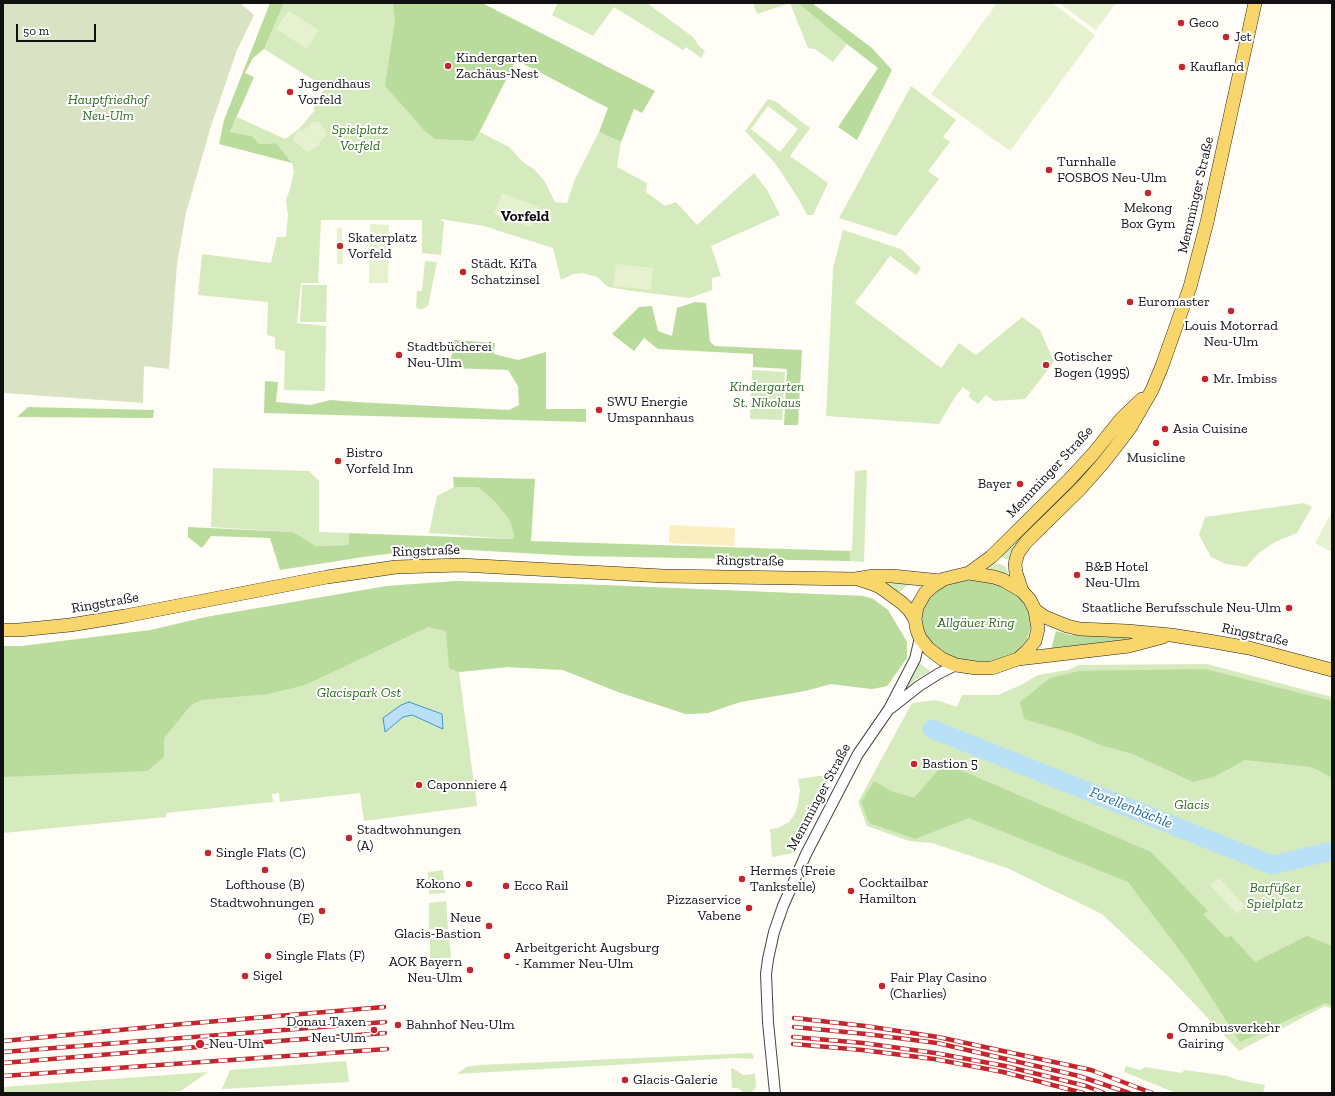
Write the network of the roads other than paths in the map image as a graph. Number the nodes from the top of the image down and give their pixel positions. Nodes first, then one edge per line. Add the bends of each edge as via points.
1 (1255, 3) edge
2 (1152, 390) junction
3 (969, 573) junction
4 (855, 578) junction
5 (940, 581) junction
6 (1022, 591) junction
7 (1035, 610) junction
8 (915, 619) junction
9 (3, 630) edge
10 (1171, 635) junction
11 (920, 638) junction
12 (1018, 659) junction
13 (956, 665) junction
14 (1332, 670) edge
15 (889, 709) junction
16 (775, 1093) edge

1 - 2 main road, Memminger Straße via 1207,222 1190,287
2 - 3 main road, Memminger Straße via 1121,418 1068,481 991,557
2 - 6 main road, Memminger Straße via 1130,428 1103,463 1018,553 1015,564
3 - 5 main road
3 - 6 main road via 1004,580
4 - 5 main road, Ringstraße via 892,576
4 - 8 main road, Ringstraße via 880,587 902,603
4 - 9 main road, Ringstraße via 663,576 461,565 396,567 327,577 70,625
5 - 8 main road via 921,600
6 - 7 main road
7 - 10 main road, Ringstraße via 1057,623 1080,629
7 - 12 main road via 1038,629 1035,641
8 - 11 main road
10 - 12 main road, Ringstraße via 1129,646
10 - 14 main road, Ringstraße via 1249,648
11 - 13 main road via 942,659
11 - 15 street, Memminger Straße via 915,659
12 - 13 main road via 992,668
13 - 15 street, Memminger Straße via 919,686
15 - 16 street, Memminger Straße via 858,754 806,854 774,932 766,974

